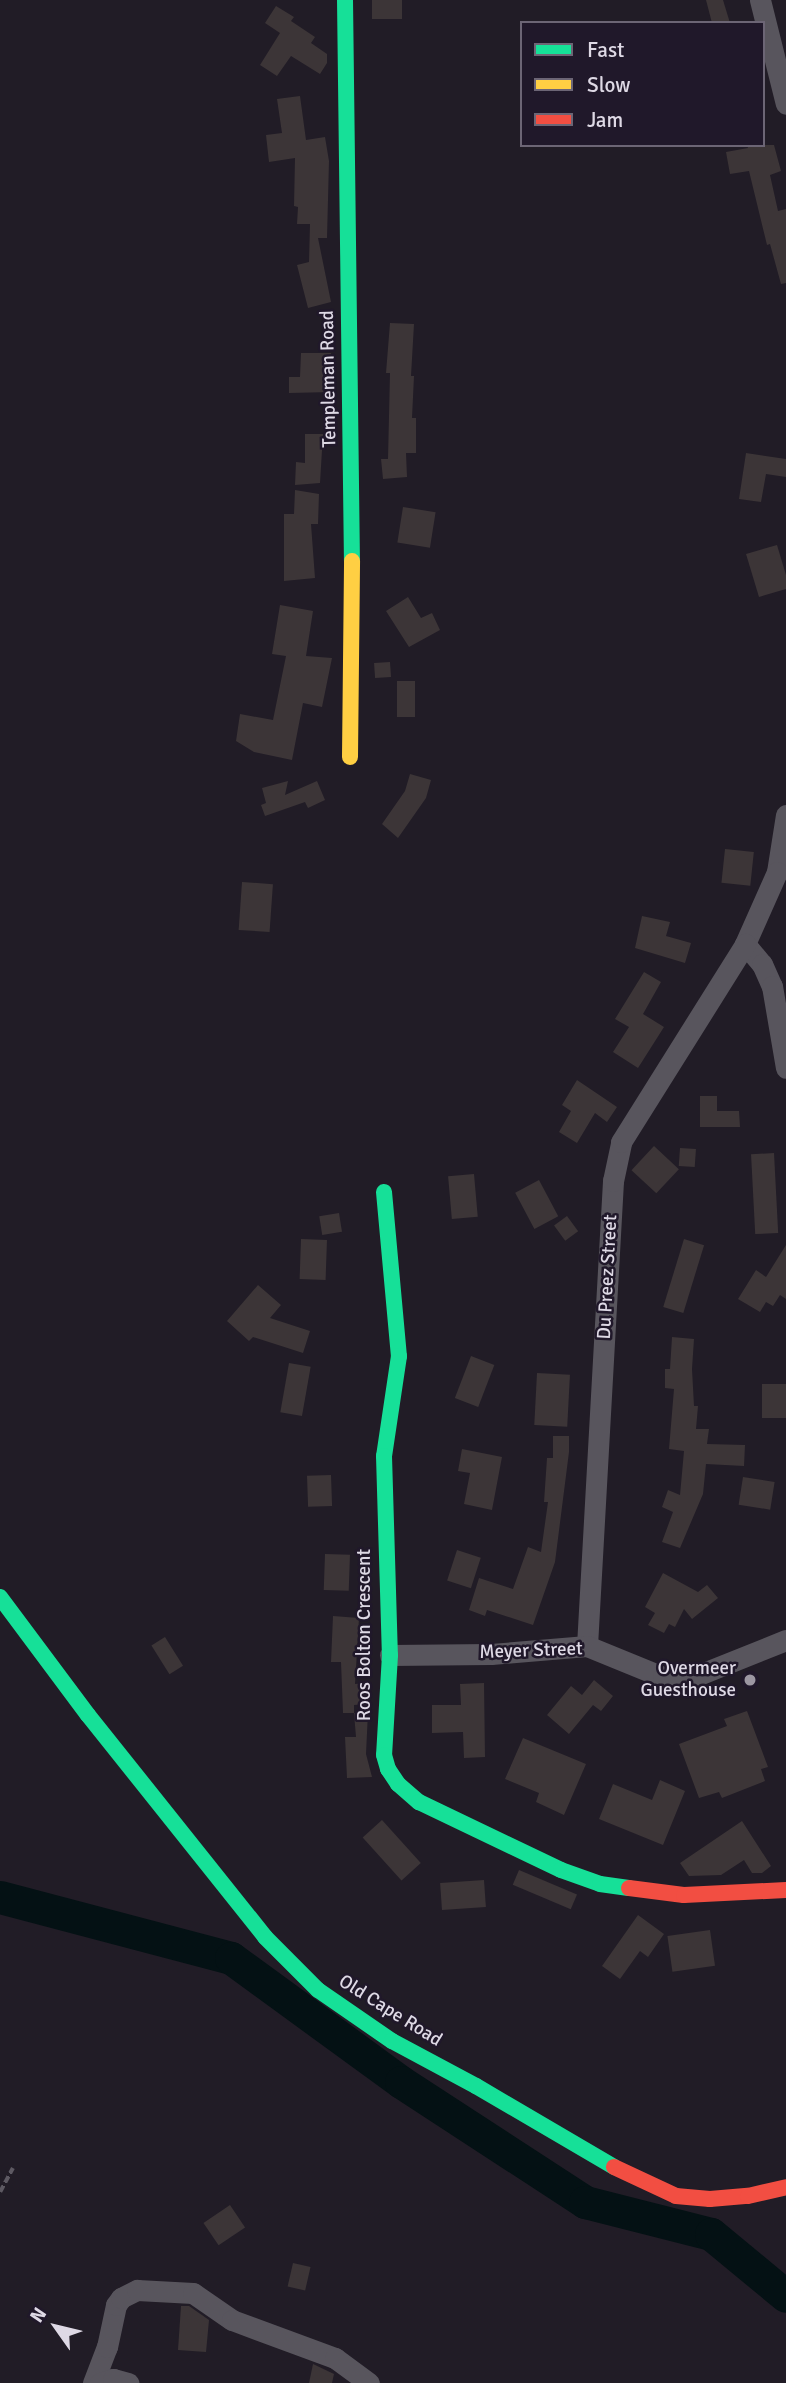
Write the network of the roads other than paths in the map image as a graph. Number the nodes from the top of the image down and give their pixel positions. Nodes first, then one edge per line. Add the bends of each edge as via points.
1 (345, 0) edge
2 (760, 0) edge
3 (786, 104) edge
4 (350, 757) dead end
5 (786, 815) edge
6 (745, 944) junction
7 (786, 1068) edge
8 (384, 1192) dead end
9 (0, 1597) edge
10 (786, 1640) edge
11 (587, 1646) junction
12 (390, 1655) junction
13 (786, 1890) edge
14 (786, 2187) edge
15 (93, 2383) edge
16 (100, 2383) edge
17 (128, 2383) edge
18 (369, 2383) edge

1 - 4 street, Templeman Road via 352,526
2 - 3 street
5 - 6 street, Du Preez Street via 776,872
6 - 7 street via 772,986
6 - 11 street, Du Preez Street via 621,1142 613,1181
8 - 12 street, Roos Bolton Crescent via 399,1356 384,1456
9 - 14 street, Old Cape Road via 265,1937 318,1990 392,2041 653,2187 676,2196 710,2199
10 - 11 street, Meyer Street via 691,1678 663,1677
11 - 12 street, Meyer Street via 491,1654
12 - 13 street, Roos Bolton Crescent via 384,1755 398,1784 419,1802 600,1884 665,1894
15 - 18 street via 116,2305 137,2290 193,2293 232,2320 335,2358
16 - 17 street via 113,2379

